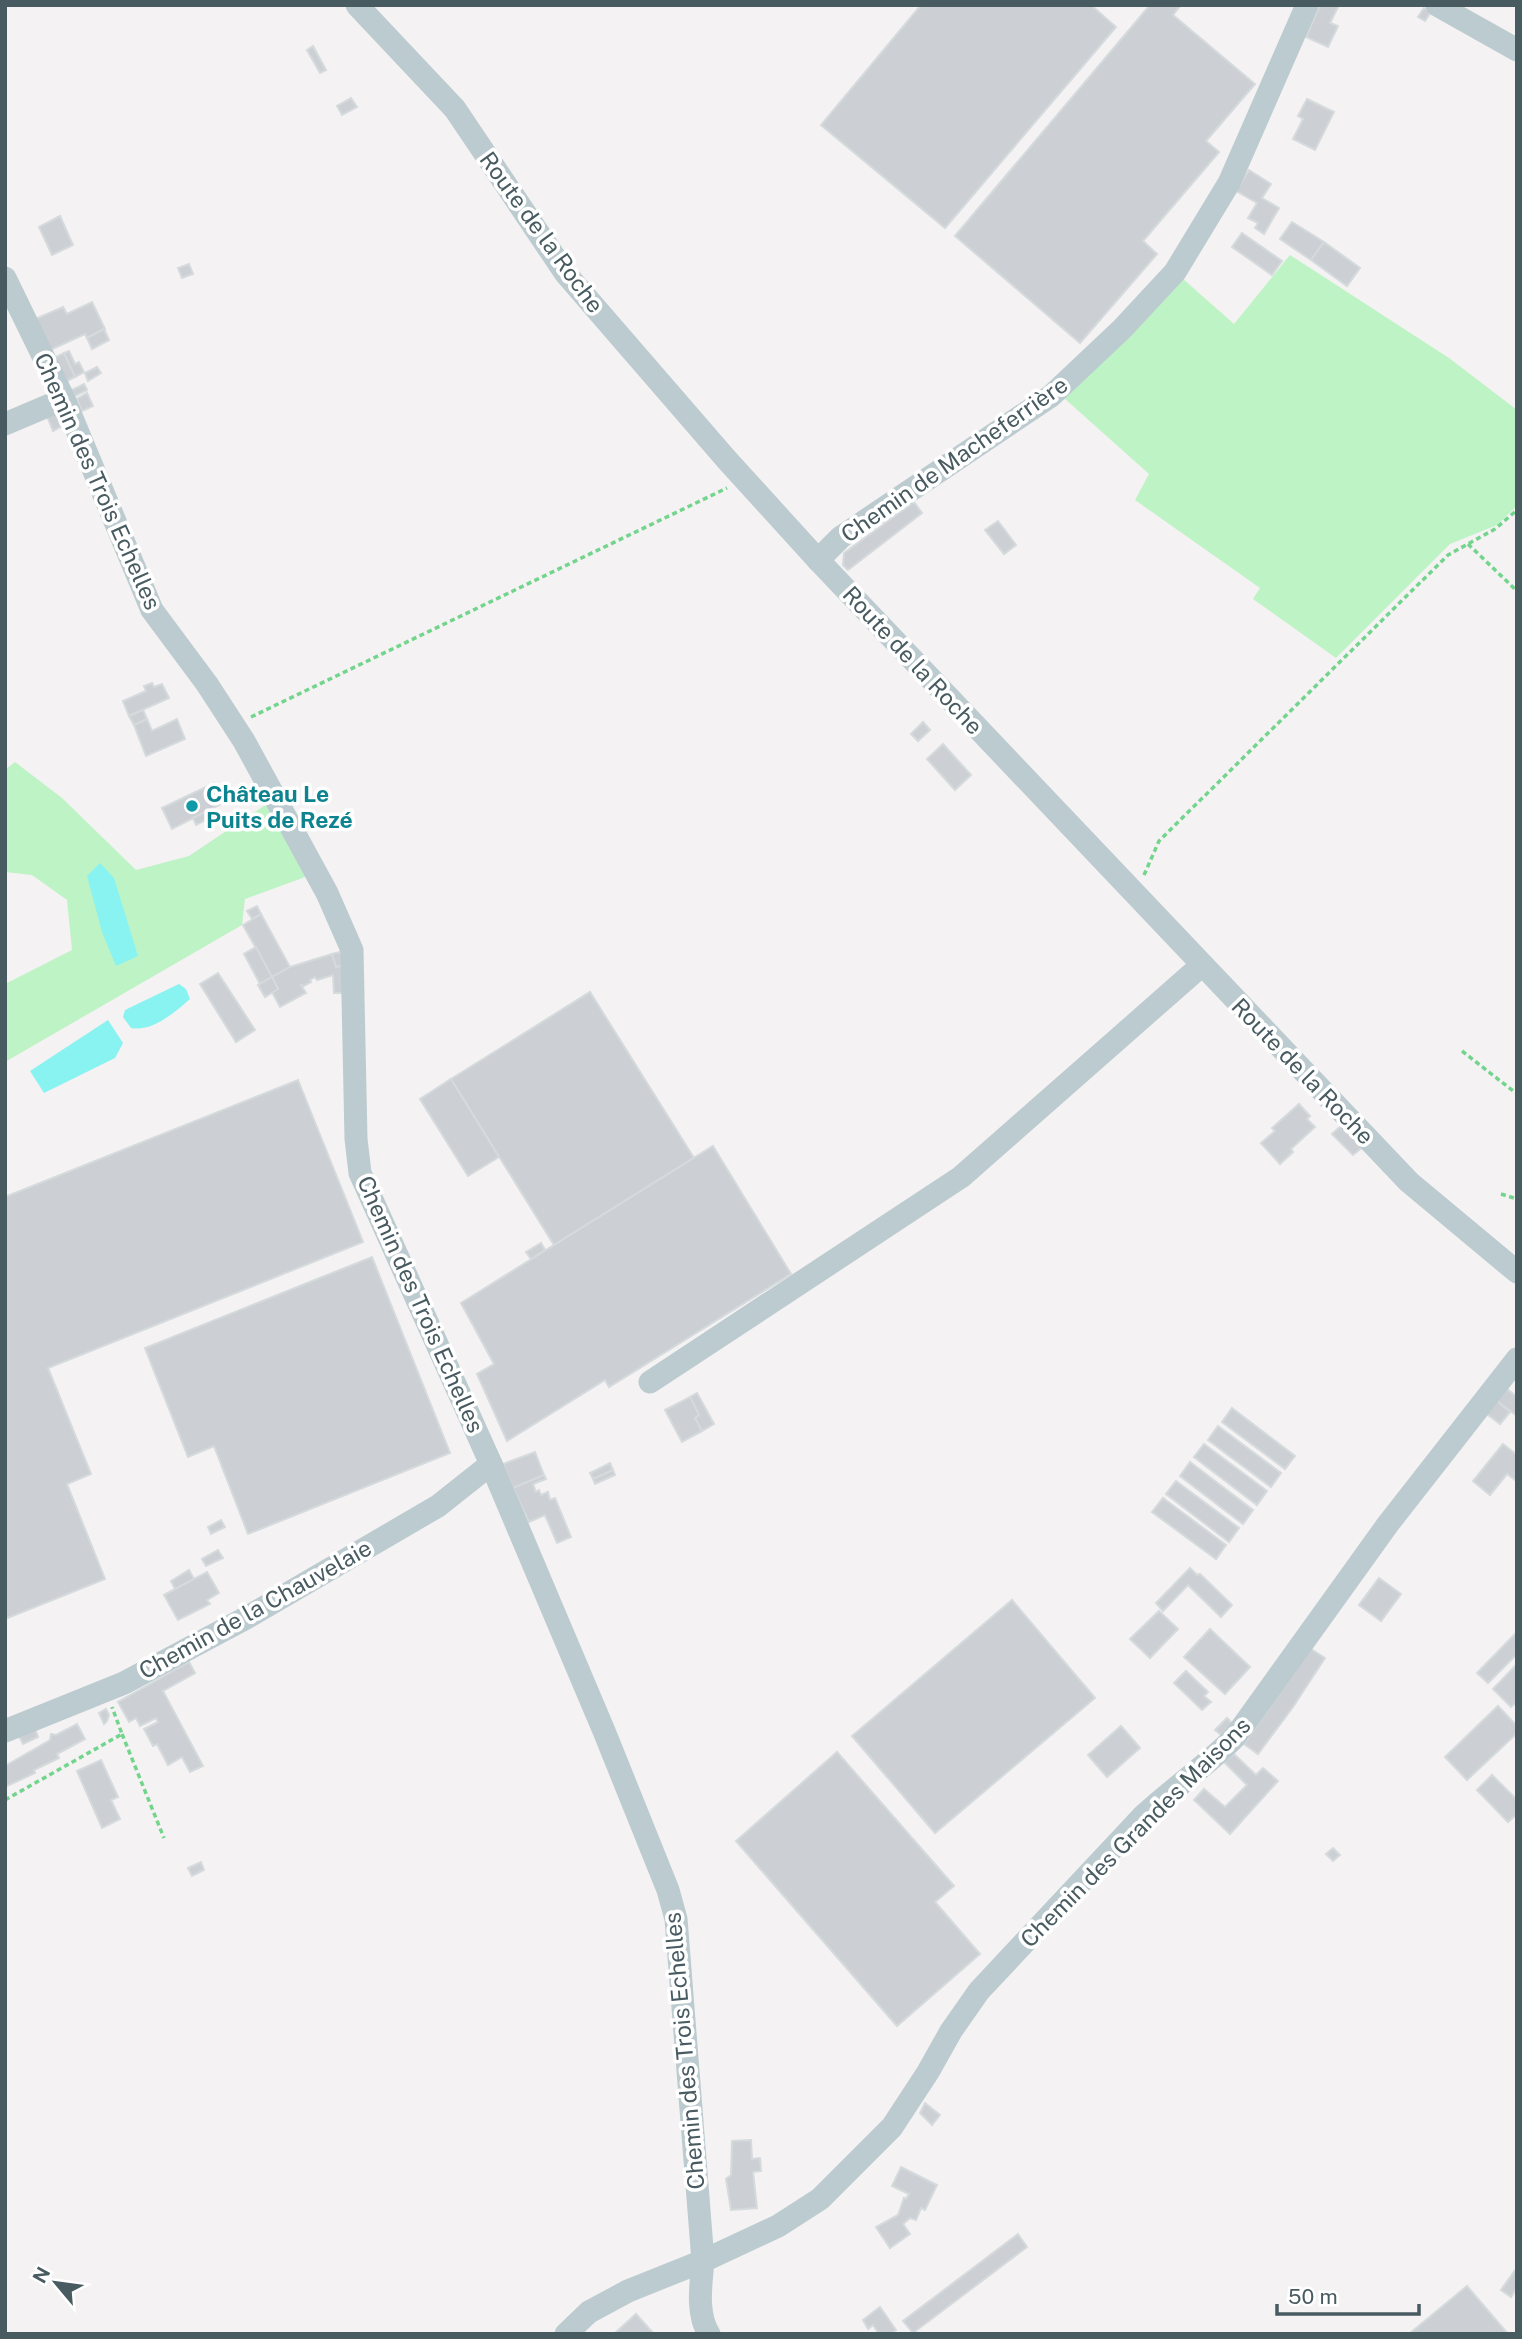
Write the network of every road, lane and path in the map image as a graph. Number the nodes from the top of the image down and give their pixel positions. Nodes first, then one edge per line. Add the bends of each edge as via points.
1 (357, 5) edge
2 (1307, 5) edge
3 (1437, 5) edge
4 (1517, 51) edge
5 (5, 278) edge
6 (64, 399) junction
7 (5, 424) edge
8 (744, 479) junction
9 (1517, 510) edge
10 (1468, 544) junction
11 (818, 560) junction
12 (1517, 591) edge
13 (234, 726) junction
14 (1135, 895) junction
15 (1202, 965) junction
16 (1462, 1051) dead end
17 (1517, 1094) edge
18 (1501, 1194) dead end
19 (1517, 1199) edge
20 (1517, 1272) edge
21 (1517, 1359) edge
22 (650, 1382) dead end
23 (491, 1464) junction
24 (105, 1690) junction
25 (5, 1731) edge
26 (122, 1734) junction
27 (5, 1800) edge
28 (164, 1838) dead end
29 (703, 2261) junction
30 (566, 2334) edge
31 (709, 2334) edge

1 - 8 street, Route de la Roche via 455,109 566,274
2 - 11 street, Chemin de Macheferrière via 1229,183 1175,272 1051,396 841,537
3 - 4 street
5 - 6 street, Chemin des Trois Echelles
6 - 7 street
6 - 13 street, Chemin des Trois Echelles via 152,610
8 - 11 street, Route de la Roche
8 - 13 path
9 - 10 path
10 - 12 path
10 - 14 path via 1448,555 1159,841
11 - 14 street, Route de la Roche
13 - 23 street, Chemin des Trois Echelles via 327,892 352,950 360,1173
14 - 15 street, Route de la Roche
15 - 20 street, Route de la Roche via 1409,1182
15 - 22 street via 961,1177
16 - 17 path
18 - 19 path
21 - 29 street, Chemin des Grandes Maisons via 1388,1524 1235,1737 1142,1817 979,1991 892,2127 820,2199 778,2226
23 - 24 street, Chemin de la Chauvelaie via 438,1506 246,1618
23 - 29 street, Chemin des Trois Echelles via 604,1731 676,1919
24 - 25 street, Chemin de la Chauvelaie
24 - 26 path
26 - 27 path
26 - 28 path
29 - 30 street, Chemin des Grandes Maisons via 628,2291 589,2312
29 - 31 street, Chemin des Trois Echelles via 701,2299

